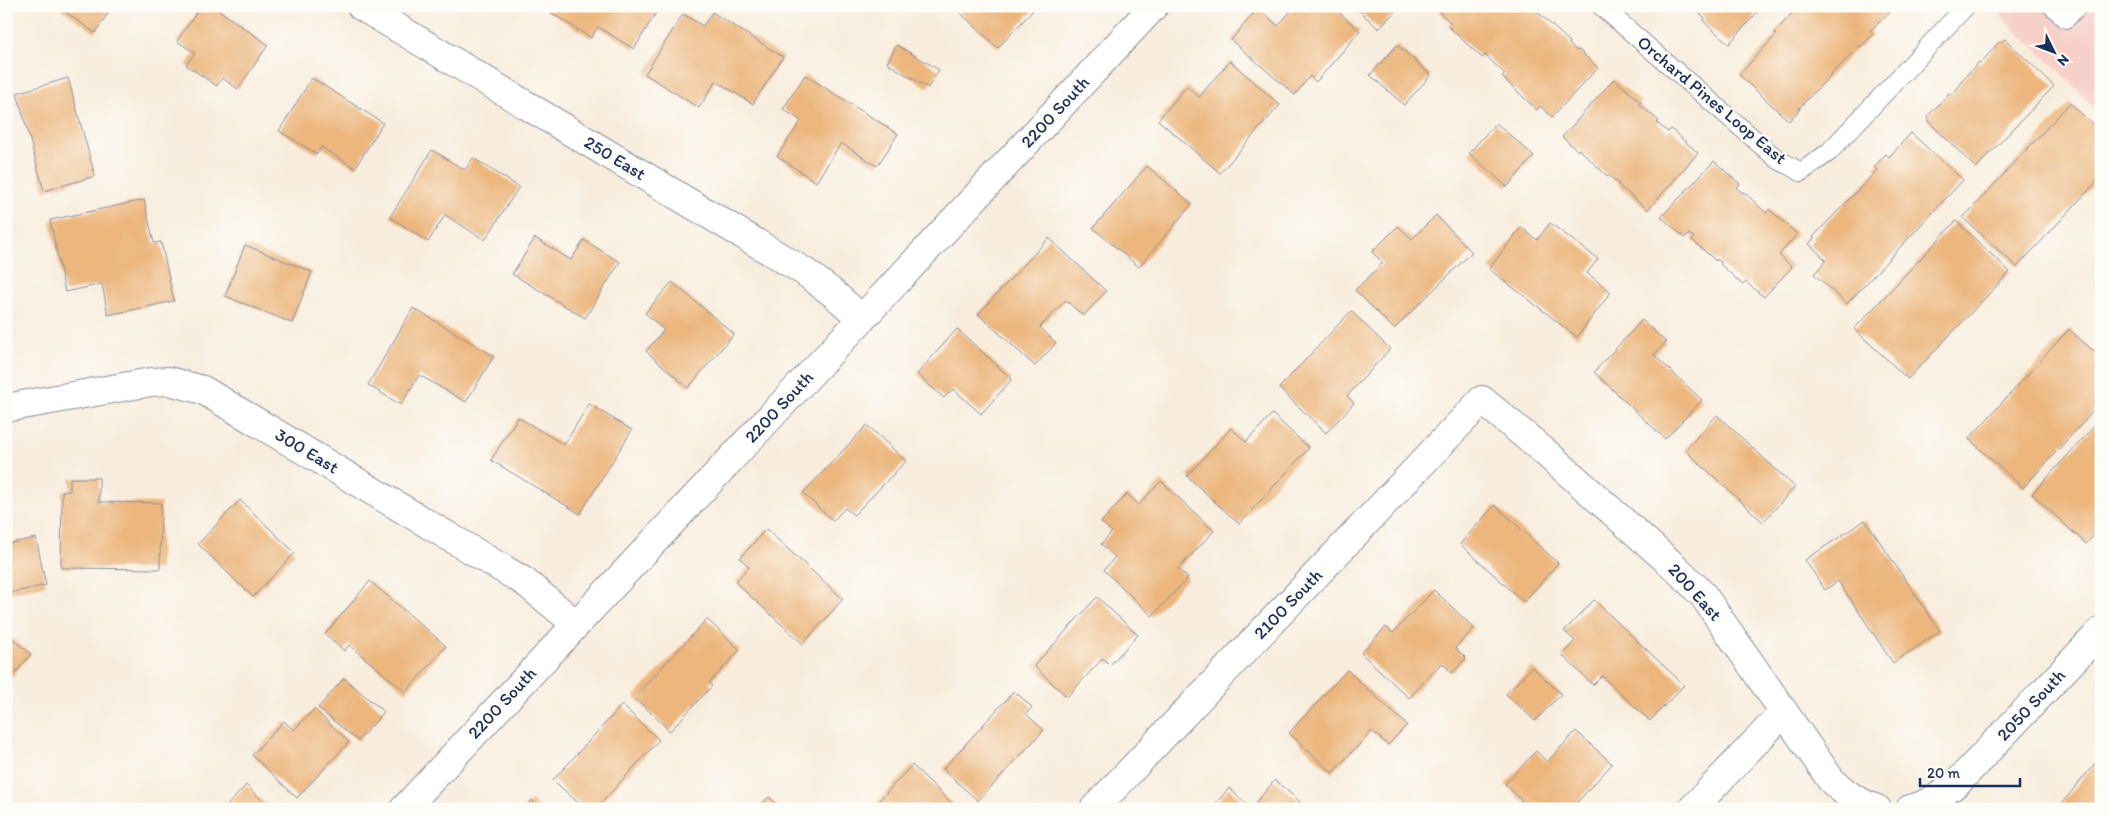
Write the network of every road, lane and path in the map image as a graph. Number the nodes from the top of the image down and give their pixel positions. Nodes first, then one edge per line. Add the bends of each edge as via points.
1 (361, 6) edge
2 (1154, 6) edge
3 (1600, 6) edge
4 (1966, 6) edge
5 (2052, 6) edge
6 (2072, 13) edge
7 (862, 319) junction
8 (1482, 400) joint
9 (6, 408) edge
10 (576, 624) junction
11 (2101, 631) edge
12 (1784, 712) junction
13 (404, 809) edge
14 (1094, 809) edge
15 (1692, 809) edge
16 (1876, 809) edge
17 (1910, 809) edge

1 - 7 street, 250 East via 805,272
2 - 7 street, 2200 South
3 - 4 lane, Orchard Pines Loop East via 1777,159 1801,172 1829,152
5 - 6 lane
7 - 10 street, 2200 South
8 - 12 street, 200 East via 1690,582 1714,610
8 - 14 street, 2100 South
9 - 10 street, 300 East via 151,382 169,382 203,390 525,582
10 - 13 street, 2200 South
11 - 17 street, 2050 South via 1960,780 1930,802
12 - 15 street
12 - 16 street, 200 East via 1831,780 1846,794

